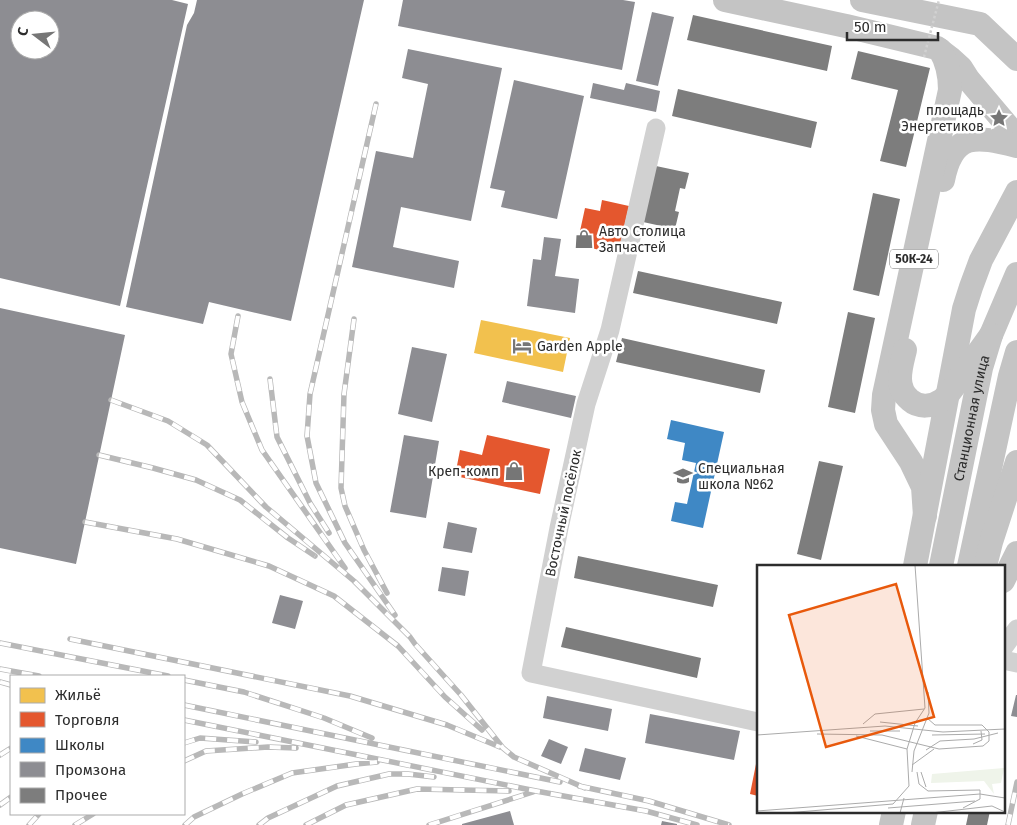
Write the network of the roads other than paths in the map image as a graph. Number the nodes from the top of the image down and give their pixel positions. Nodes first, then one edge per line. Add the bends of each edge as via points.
1 (725, 0) edge
2 (862, 0) edge
3 (932, 54) junction
4 (1015, 56) edge
5 (656, 128) dead end
6 (1017, 137) edge
7 (1017, 146) edge
8 (1017, 192) edge
9 (1017, 274) edge
10 (991, 335) junction
11 (1017, 352) edge
12 (1017, 462) edge
13 (925, 516) junction
14 (1017, 553) edge
15 (915, 565) edge
16 (941, 565) edge
17 (969, 565) edge
18 (985, 565) edge
19 (1004, 580) edge
20 (1017, 629) edge
21 (1004, 647) edge
22 (1004, 660) edge
23 (1017, 663) edge
24 (757, 722) edge
25 (894, 812) edge
26 (916, 812) edge
27 (926, 812) edge
28 (891, 825) edge
29 (913, 825) edge
30 (923, 825) edge

1 - 3 main road via 936,48
2 - 4 main road via 980,24
3 - 6 main road via 950,58 961,68
3 - 13 main road, 50К-24 via 946,60 950,90 883,410 886,424 911,462 922,487
5 - 24 street, Восточный посёлок via 610,330 586,404 531,673
7 - 10 main road, bridge via 972,140 953,151 946,165 900,370 902,392 921,406 933,405 943,399
8 - 13 main road via 981,260 964,309
9 - 10 main road, Станционная улица
10 - 16 main road, Станционная улица via 981,368
11 - 17 main road, Станционная улица
12 - 18 main road
13 - 15 main road, 50К-24
14 - 19 main road
20 - 21 street
22 - 23 street
25 - 28 main road
26 - 29 main road
27 - 30 main road

